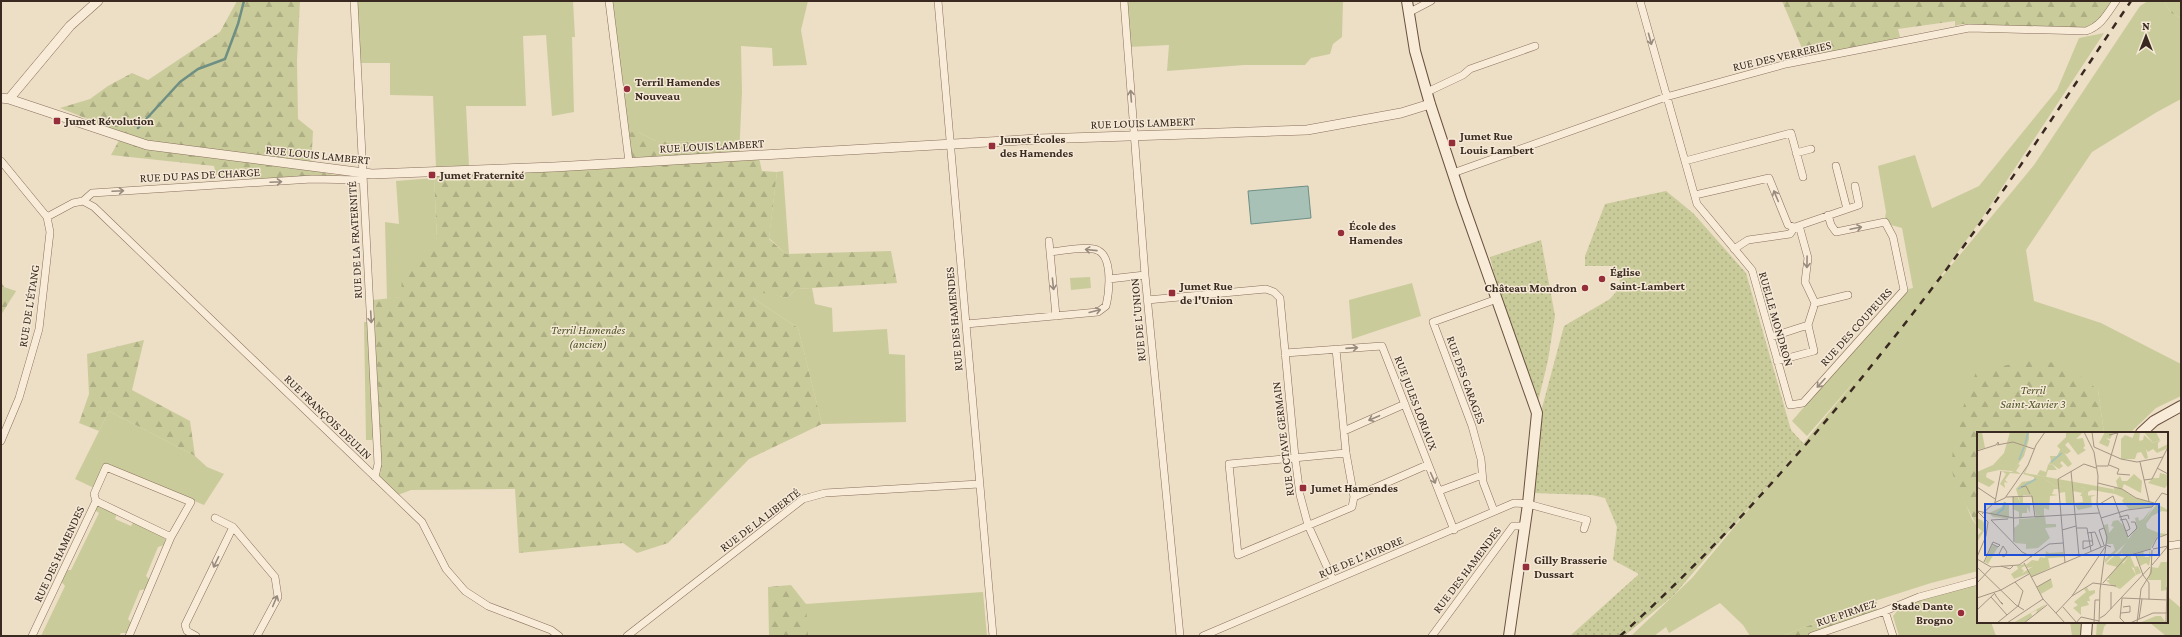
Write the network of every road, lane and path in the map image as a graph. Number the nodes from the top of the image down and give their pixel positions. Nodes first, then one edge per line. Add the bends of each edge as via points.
1 (98, 1) edge
2 (354, 1) edge
3 (609, 1) edge
4 (938, 1) edge
5 (1124, 1) edge
6 (1407, 1) edge
7 (1431, 1) edge
8 (1640, 1) edge
9 (2116, 1) edge
10 (1408, 13) junction
11 (1535, 46) dead end
12 (1427, 92) junction
13 (1666, 97) junction
14 (5, 98) edge
15 (1, 104) edge
16 (1430, 104) junction
17 (1133, 135) junction
18 (950, 145) junction
19 (1811, 150) dead end
20 (1796, 153) junction
21 (1, 160) edge
22 (629, 162) junction
23 (1685, 162) junction
24 (1836, 166) dead end
25 (1453, 173) junction
26 (363, 177) junction
27 (1803, 177) dead end
28 (1854, 186) dead end
29 (1695, 195) junction
30 (83, 202) junction
31 (1847, 209) junction
32 (1828, 215) junction
33 (47, 217) junction
34 (1795, 227) junction
35 (1049, 241) dead end
36 (1734, 249) junction
37 (1050, 252) junction
38 (1145, 275) junction
39 (1109, 279) junction
40 (1848, 295) dead end
41 (1497, 299) junction
42 (1147, 300) junction
43 (1815, 303) junction
44 (1056, 316) junction
45 (966, 324) junction
46 (1808, 325) junction
47 (1772, 337) junction
48 (1336, 349) junction
49 (1285, 353) junction
50 (1777, 361) junction
51 (1405, 404) junction
52 (1790, 405) joint
53 (2181, 406) edge
54 (1344, 431) junction
55 (2142, 432) edge
56 (1, 441) edge
57 (1346, 453) junction
58 (1295, 457) junction
59 (1428, 465) junction
60 (1482, 475) junction
61 (375, 477) junction
62 (979, 484) junction
63 (1439, 491) junction
64 (1354, 497) junction
65 (96, 501) junction
66 (1528, 504) junction
67 (1494, 511) junction
68 (215, 518) dead end
69 (1308, 525) junction
70 (233, 526) junction
71 (1525, 526) junction
72 (1584, 529) dead end
73 (1454, 530) junction
74 (171, 537) junction
75 (2181, 544) edge
76 (2168, 546) edge
77 (1333, 580) junction
78 (1977, 581) edge
79 (1885, 612) junction
80 (2087, 623) edge
81 (32, 636) edge
82 (129, 636) edge
83 (196, 636) edge
84 (257, 636) edge
85 (559, 636) edge
86 (627, 636) edge
87 (993, 636) edge
88 (1180, 636) edge
89 (1203, 636) edge
90 (1432, 636) edge
91 (1509, 636) edge
92 (1812, 636) edge
93 (1893, 636) edge
94 (2086, 636) edge

1 - 14 street via 70,26
2 - 26 street, RUE DE LA FRATERNITÉ
3 - 22 street
4 - 18 street, RUE DES HAMENDES
17 -> 5 street, RUE DE L'UNION
6 - 10 main road
7 - 10 street
8 -> 13 street, RUELLE MONDRON
9 - 13 street, RUE DES VERRERIES via 2097,27 2086,31 1969,28 1786,64
10 - 12 main road via 1415,51
11 - 12 street via 1470,69
12 - 16 main road
13 - 23 street, RUELLE MONDRON
13 - 25 street, RUE DES VERRERIES
14 - 15 street
14 - 26 street, RUE LOUIS LAMBERT via 147,145
16 - 17 street, RUE LOUIS LAMBERT via 1401,113 1308,130
16 - 25 main road
17 - 18 street, RUE LOUIS LAMBERT
17 - 38 street, RUE DE L'UNION
18 - 22 street, RUE LOUIS LAMBERT
18 - 45 street, RUE DES HAMENDES
19 - 20 street
20 - 23 street via 1791,133
20 - 27 street
21 - 33 street
22 - 26 street, RUE LOUIS LAMBERT
23 - 29 street, RUELLE MONDRON
24 - 31 street
25 - 41 main road
30 -> 26 street, RUE DU PAS DE CHARGE via 92,193
26 -> 61 street, RUE DE LA FRATERNITÉ via 378,464
28 - 31 street via 1859,205
34 -> 29 street via 1788,225 1769,178
29 - 36 street, RUELLE MONDRON via 1697,204
30 - 33 street, RUE DU PAS DE CHARGE via 73,203
30 - 61 street, RUE FRANÇOIS DEULIN via 94,207 179,287
31 - 32 street
32 - 34 street
32 -> 52 street, RUE DES COUPEURS via 1836,232 1885,222 1893,237 1904,290 1803,403
33 - 56 street, RUE DE L'ÉTANG via 50,232 39,329 19,398
34 - 36 street via 1790,234 1748,240
34 -> 43 street via 1800,229 1808,258 1805,282
35 - 37 street
36 - 47 street, RUELLE MONDRON via 1752,270
39 -> 37 street via 1105,258 1099,251 1090,249
37 -> 44 street
38 - 39 street
38 - 42 street, RUE DE L'UNION
44 -> 39 street via 1098,312 1106,306
40 - 43 street
41 - 60 street, RUE DES GARAGES via 1433,322 1472,426 1481,459
41 - 66 main road via 1538,413
42 - 49 street, RUE OCTAVE GERMAIN via 1266,289 1274,292 1280,298
42 - 88 street, RUE DE L'UNION
43 - 46 street
44 - 45 street
45 - 62 street, RUE DES HAMENDES
46 - 47 street
46 - 50 street via 1814,351
47 - 50 street, RUELLE MONDRON
48 - 49 street, RUE JULES LORIAUX
48 -> 51 street, RUE JULES LORIAUX via 1382,346
48 - 54 street
49 - 58 street, RUE OCTAVE GERMAIN
50 - 52 street, RUELLE MONDRON
51 -> 54 street
51 - 59 street, RUE JULES LORIAUX
53 - 55 main road via 2154,421
54 - 57 street
57 - 58 street
57 - 64 street
58 - 69 street, RUE OCTAVE GERMAIN via 1300,495
58 - 69 street via 1229,464 1238,555
59 -> 63 street, RUE JULES LORIAUX
59 - 64 street
60 - 63 street
60 - 67 street, RUE DES GARAGES
61 - 85 street, RUE FRANÇOIS DEULIN via 422,522 446,569 466,591 488,606 551,630
62 - 86 street, RUE DE LA LIBERTÉ via 825,493 803,499
62 - 87 street, RUE DES HAMENDES
63 - 73 street, RUE JULES LORIAUX
64 - 69 street via 1352,507
65 - 74 street, RUE DES HAMENDES
65 - 74 street via 94,494 106,468 191,502
65 - 81 street, RUE DES HAMENDES
66 - 67 street, RUE DE L'AURORE via 1514,503
66 - 71 main road
66 - 72 street, RUE DE L'AURORE via 1587,520
67 - 73 street, RUE DE L'AURORE
68 - 70 street
69 - 77 street, RUE OCTAVE GERMAIN
70 -> 83 street via 186,625 187,631
84 -> 70 street via 278,597 275,577
71 - 90 street, RUE DES HAMENDES via 1513,526
71 - 91 main road
73 - 77 street, RUE DE L'AURORE
74 - 82 street
75 - 76 street
77 - 89 street, RUE DE L'AURORE
78 - 79 street, RUE PIRMEZ via 1919,598
79 - 92 street, RUE PIRMEZ
79 - 93 street
80 - 94 main road

